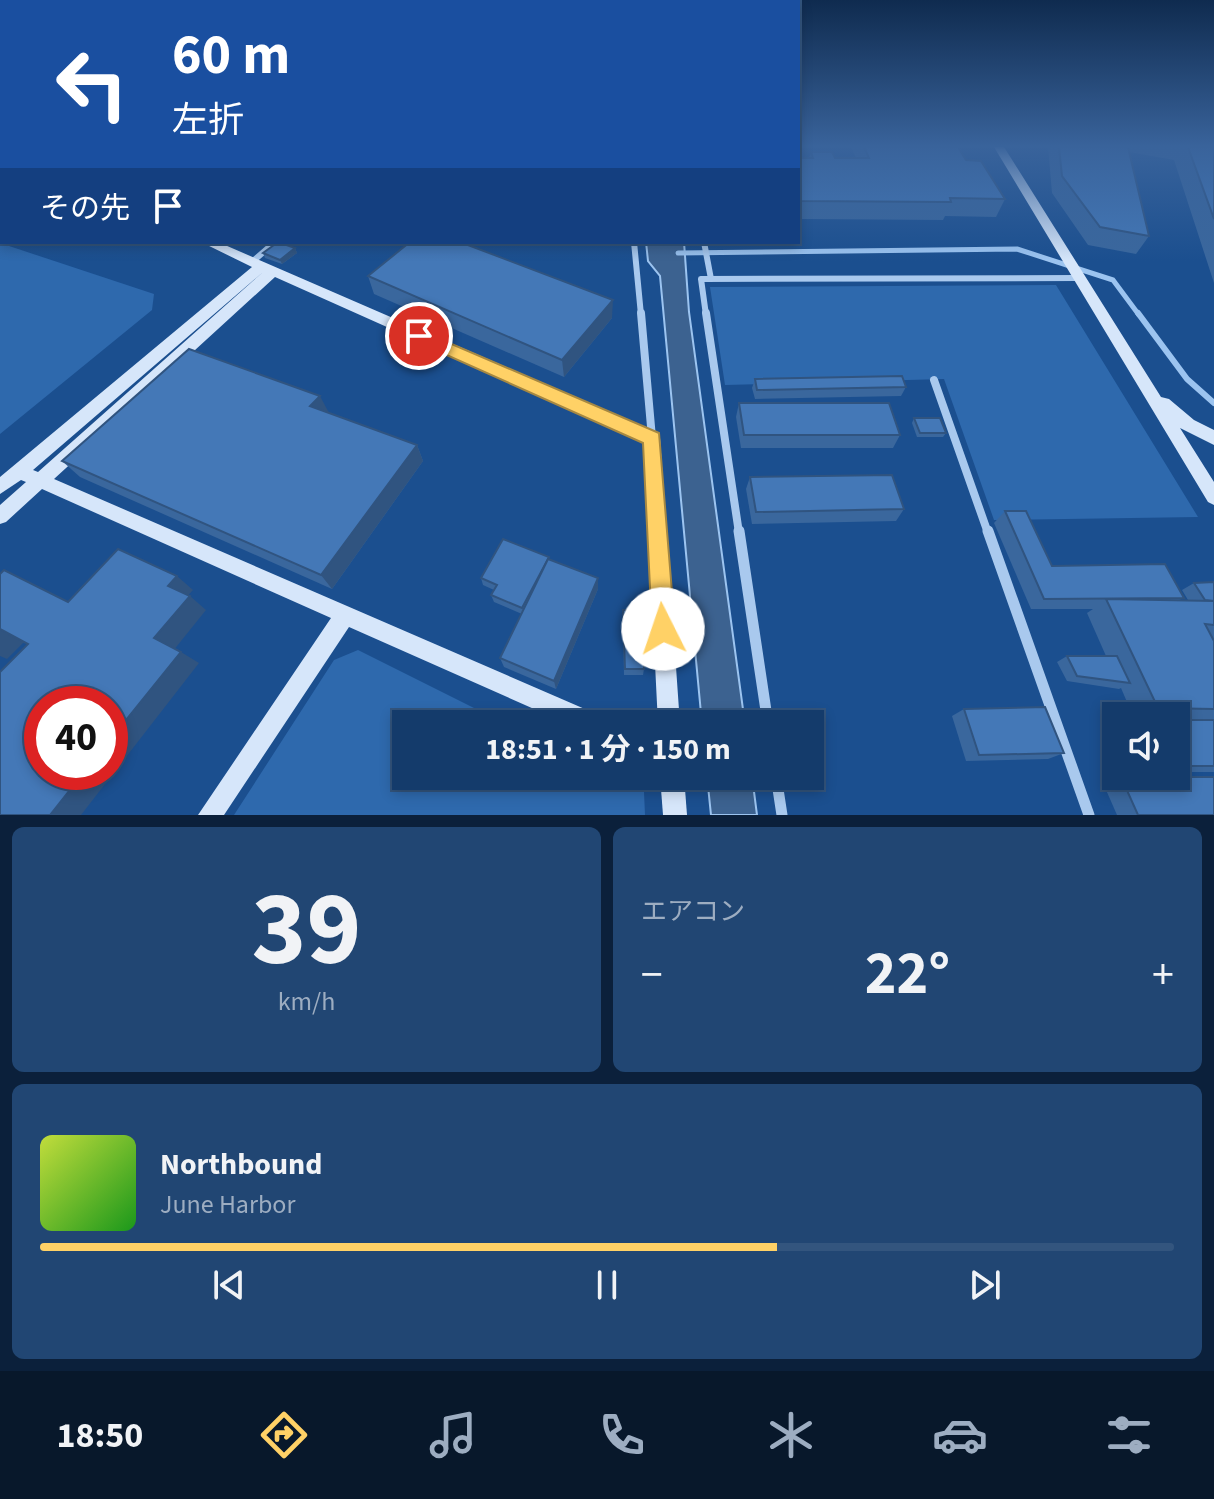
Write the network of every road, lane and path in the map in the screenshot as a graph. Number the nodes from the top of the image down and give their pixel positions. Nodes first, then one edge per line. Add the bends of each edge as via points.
1 (1021, 185) edge
2 (211, 244) edge
3 (274, 244) edge
4 (634, 244) edge
5 (704, 244) edge
6 (262, 267) junction
7 (1078, 278) junction
8 (711, 279) junction
9 (934, 380) dead end
10 (1148, 391) junction
11 (1213, 437) edge
12 (652, 438) junction
13 (1184, 445) junction
14 (18, 471) junction
15 (1209, 474) edge
16 (39, 482) junction
17 (0, 487) edge
18 (1214, 497) edge
19 (0, 516) edge
20 (344, 617) junction
21 (560, 710) edge
22 (668, 710) edge
23 (766, 710) edge
24 (673, 790) edge
25 (778, 790) edge
26 (210, 815) edge
27 (675, 815) edge
28 (782, 815) edge
29 (1089, 815) edge

1 - 7 street
2 - 6 street
3 - 6 street
4 - 12 street
5 - 8 street
6 - 12 street
6 - 14 street
6 - 16 street
7 - 8 street
7 - 10 street
8 - 23 street via 701,279
9 - 29 street
10 - 11 street via 1188,425
10 - 13 street
11 - 13 street
12 - 22 street
13 - 15 street
14 - 16 street
14 - 17 street
15 - 18 street
16 - 19 street
16 - 20 street
20 - 21 street
20 - 26 street
24 - 27 street
25 - 28 street

